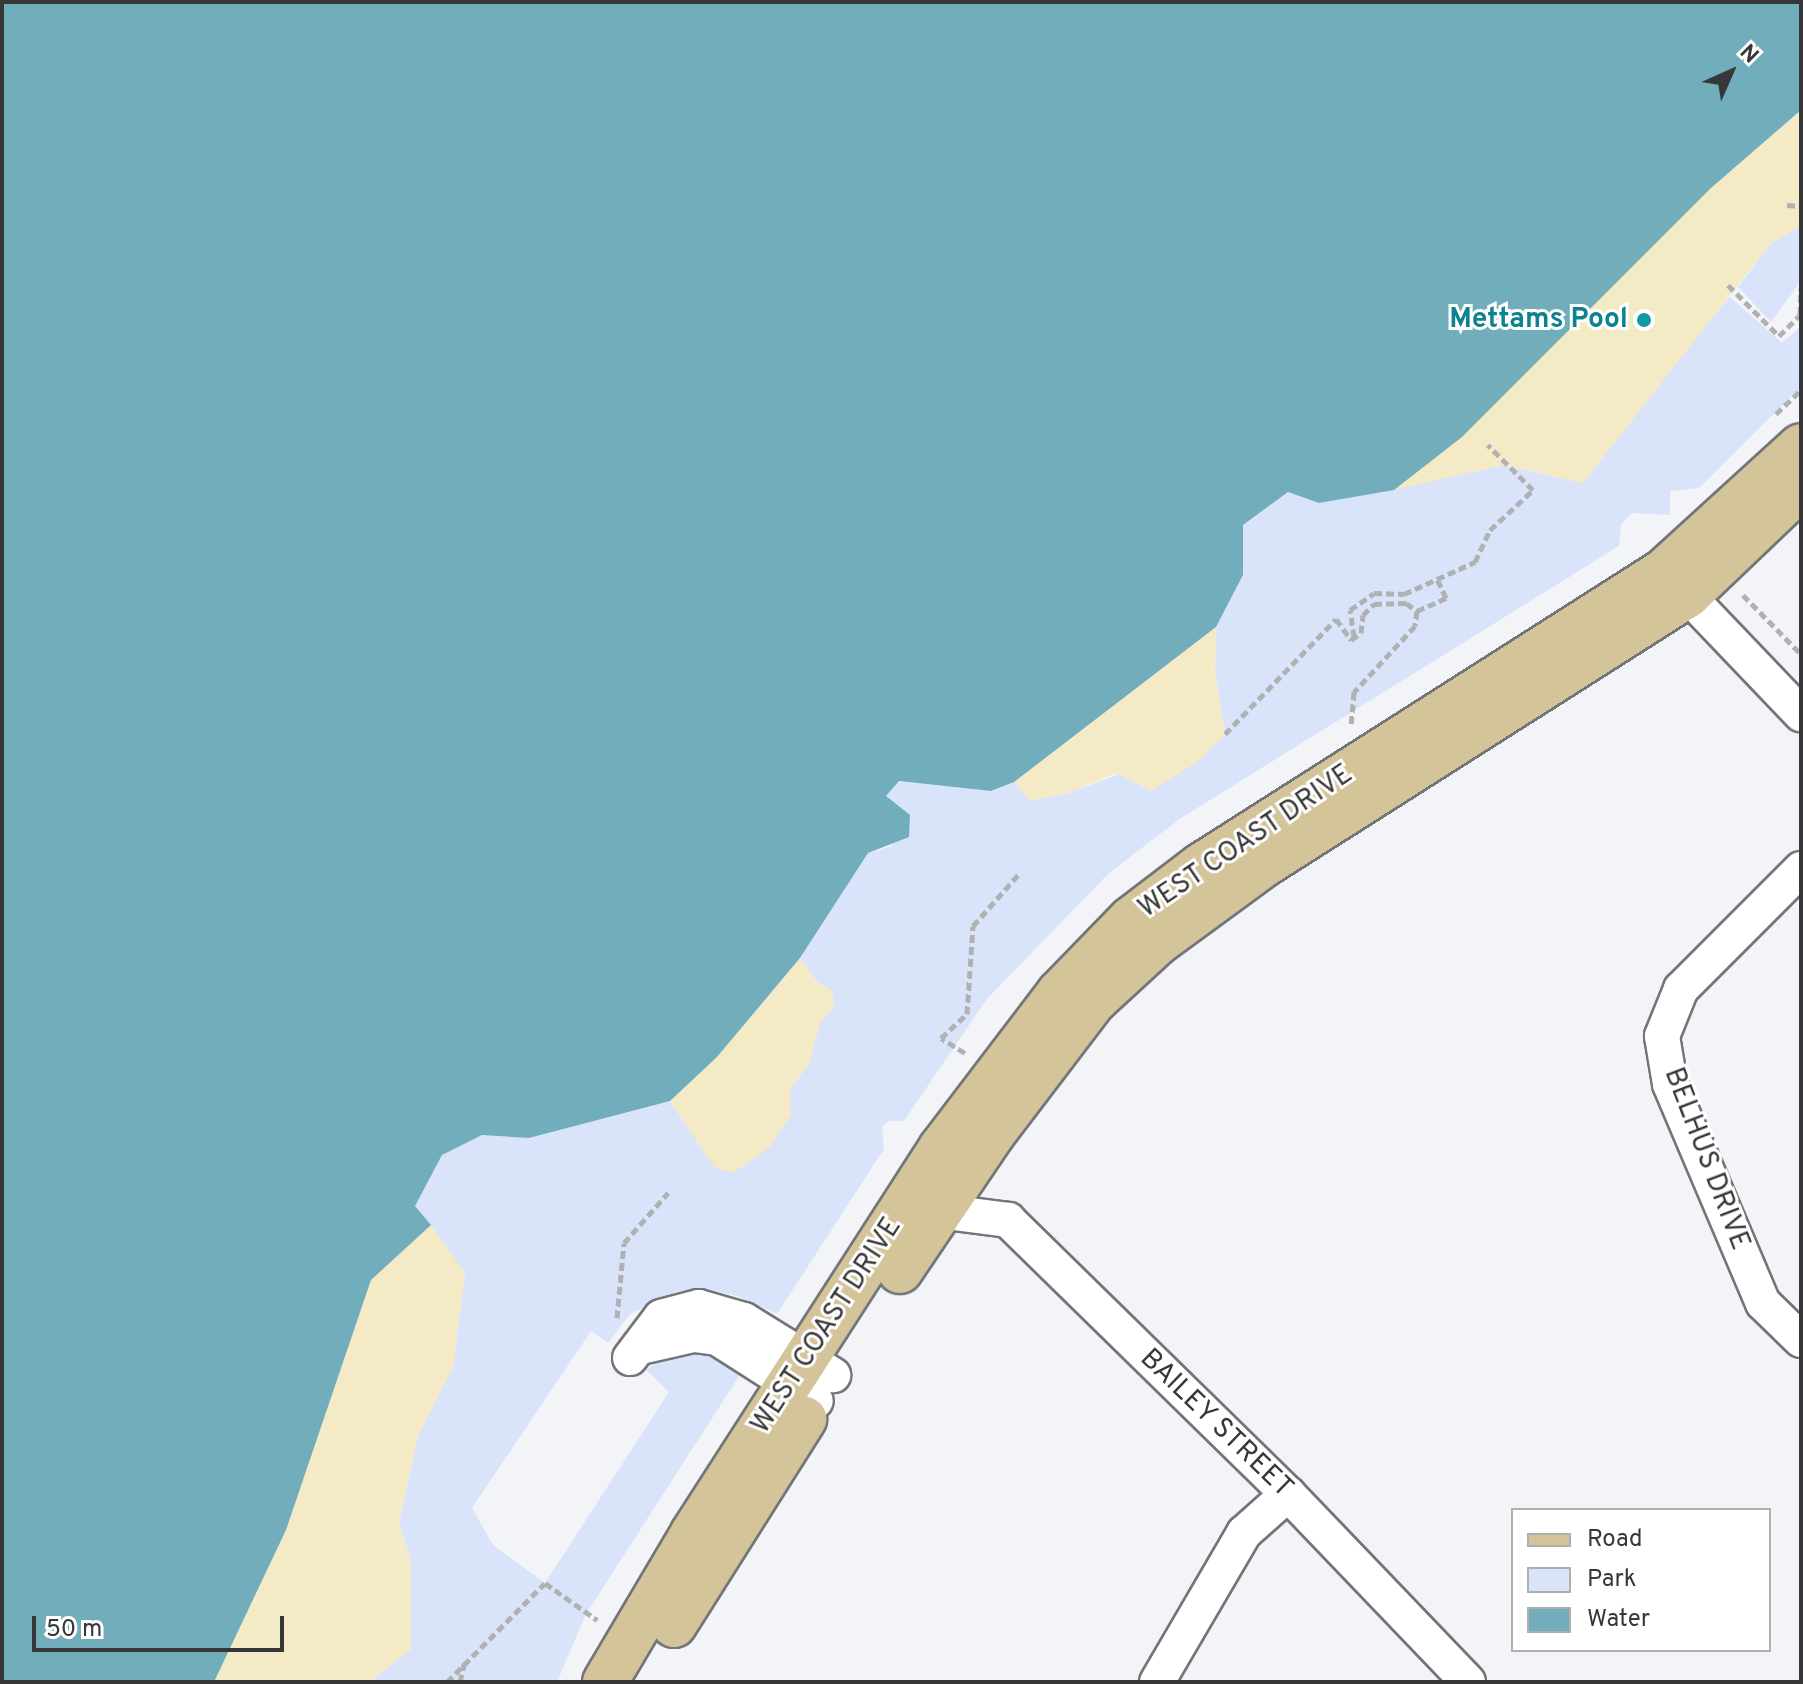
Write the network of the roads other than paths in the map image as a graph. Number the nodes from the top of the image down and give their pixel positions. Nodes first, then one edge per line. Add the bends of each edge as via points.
1 (1801, 446) edge
2 (1801, 487) edge
3 (1676, 583) junction
4 (1801, 714) edge
5 (1801, 869) edge
6 (939, 1211) junction
7 (1801, 1340) edge
8 (635, 1352) road end
9 (812, 1380) junction
10 (1288, 1494) junction
11 (605, 1682) edge
12 (640, 1682) edge
13 (1157, 1682) edge
14 (1468, 1682) edge

1 - 3 main road, WEST COAST DRIVE
2 - 3 main road, WEST COAST DRIVE
3 - 4 street
3 - 6 main road, WEST COAST DRIVE via 1157,943 1094,1001
3 - 9 main road, WEST COAST DRIVE via 1356,768 1202,865 1131,919 1059,993 941,1148
5 - 7 street, BELHUS DRIVE via 1681,989 1662,1036 1670,1084 1763,1303
6 - 9 main road, WEST COAST DRIVE
6 - 10 street, BAILEY STREET via 1008,1220
8 - 9 street via 694,1335 717,1338
9 - 11 main road, WEST COAST DRIVE via 693,1533
9 - 12 main road, WEST COAST DRIVE
10 - 13 street via 1244,1533
10 - 14 street, BAILEY STREET

